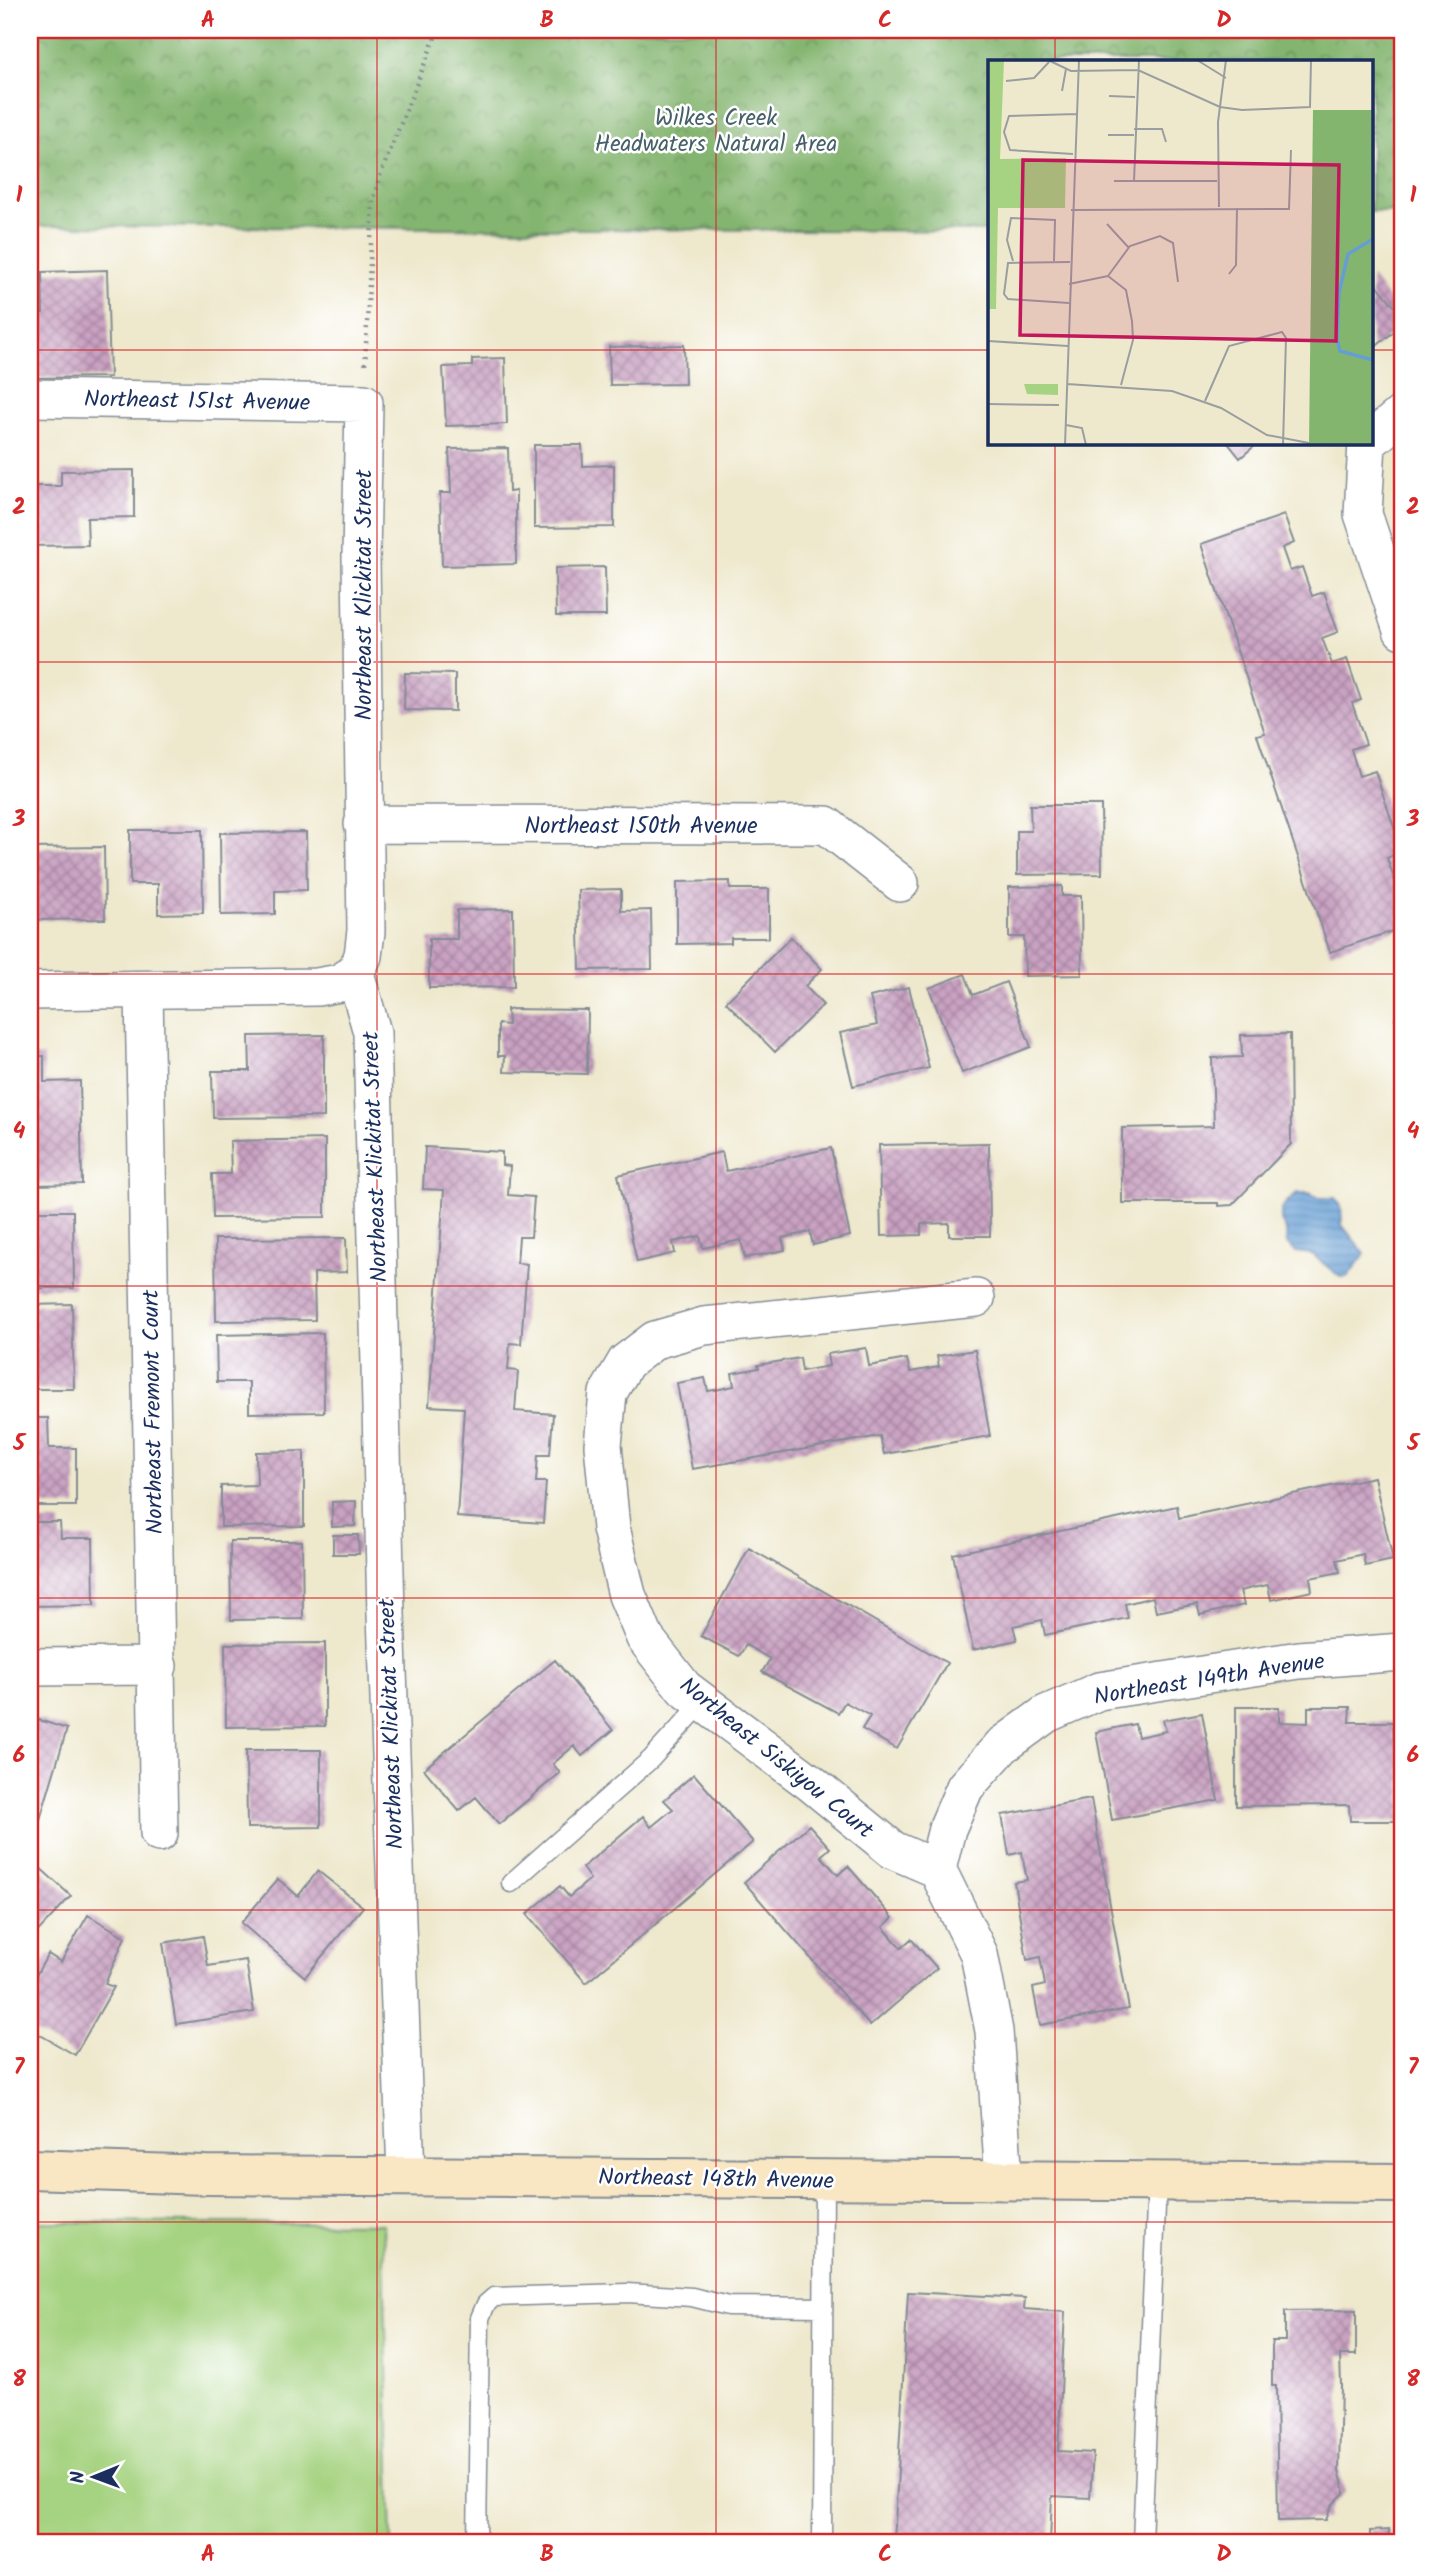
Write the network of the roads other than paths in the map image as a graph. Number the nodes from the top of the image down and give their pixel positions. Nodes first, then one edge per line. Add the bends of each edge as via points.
1 (30, 398) edge
2 (363, 403) joint
3 (1402, 414) edge
4 (1372, 439) edge
5 (1369, 444) edge
6 (1402, 629) edge
7 (363, 824) junction
8 (900, 883) dead end
9 (355, 973) junction
10 (30, 991) edge
11 (144, 991) junction
12 (976, 1298) dead end
13 (1402, 1652) edge
14 (158, 1666) junction
15 (30, 1667) edge
16 (703, 1702) junction
17 (159, 1833) dead end
18 (937, 1868) junction
19 (511, 1883) dead end
20 (30, 2169) edge
21 (406, 2175) junction
22 (824, 2179) junction
23 (1004, 2181) junction
24 (1157, 2182) junction
25 (1402, 2183) edge
26 (824, 2308) junction
27 (477, 2542) edge
28 (822, 2542) edge
29 (1142, 2542) edge

1 - 2 street, Northeast 151st Avenue
2 - 7 street, Northeast Klickitat Street
3 - 4 street
5 - 6 street via 1363,514
7 - 8 street, Northeast 150th Avenue via 826,825
7 - 9 street, Northeast Klickitat Street via 366,931
9 - 11 street via 340,984 317,987
9 - 21 street, Northeast Klickitat Street via 372,1032
10 - 11 street
11 - 14 street, Northeast Fremont Court
12 - 16 street, Northeast Siskiyou Court via 704,1326 655,1340 626,1362 608,1393 603,1445 611,1528 627,1595 645,1638 684,1688
13 - 18 street, Northeast 149th Avenue via 1299,1660 1099,1691 1046,1714 1002,1746 965,1787
14 - 15 street
14 - 17 street, Northeast Fremont Court
16 - 18 street, Northeast Siskiyou Court via 893,1850
16 - 19 lane via 651,1759
18 - 23 street via 979,1954 994,2031
20 - 21 main road, Northeast 148th Avenue
21 - 22 main road, Northeast 148th Avenue
22 - 23 main road, Northeast 148th Avenue
22 - 26 lane
23 - 24 main road, Northeast 148th Avenue
24 - 25 main road, Northeast 148th Avenue
24 - 29 lane
26 - 27 lane via 728,2306 692,2297 627,2293 494,2297 480,2318
26 - 28 lane

